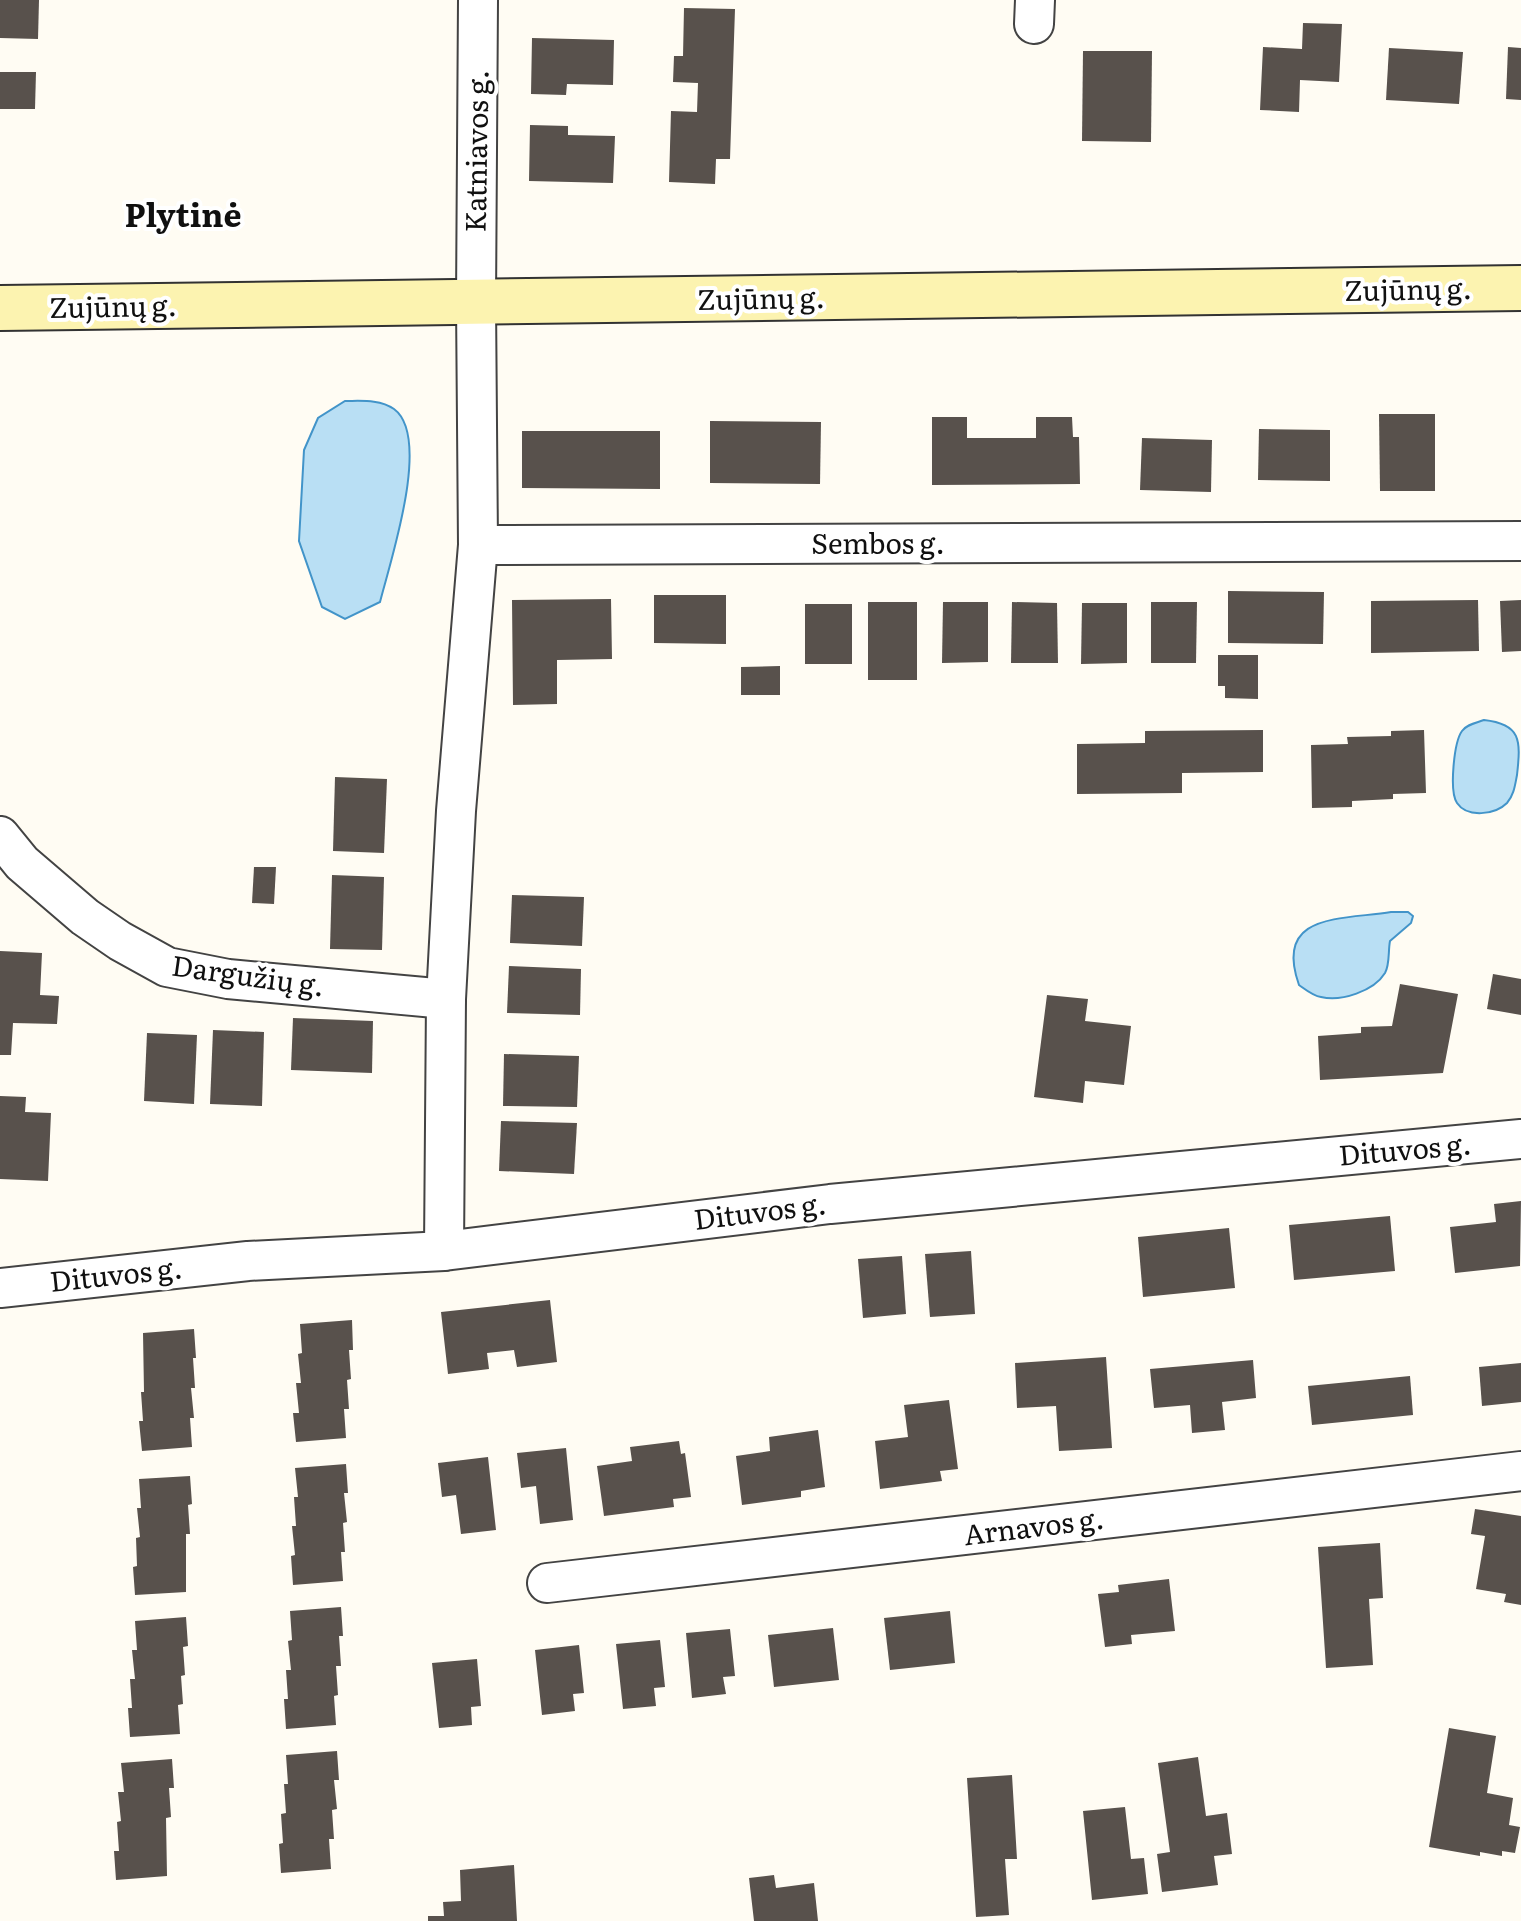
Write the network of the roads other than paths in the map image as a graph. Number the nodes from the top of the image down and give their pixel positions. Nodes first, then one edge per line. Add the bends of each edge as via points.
1 (478, 0) edge
2 (1521, 288) edge
3 (476, 302) junction
4 (0, 308) edge
5 (1521, 541) edge
6 (478, 545) junction
7 (0, 836) edge
8 (446, 999) junction
9 (1521, 1139) edge
10 (444, 1251) junction
11 (0, 1288) edge
12 (1521, 1471) edge
13 (547, 1583) dead end

1 - 3 street, Katniavos g.
2 - 3 main road, Zujūnų g.
3 - 4 main road, Zujūnų g.
3 - 6 street
5 - 6 street, Sembos g.
6 - 8 street
7 - 8 street, Dargužių g. via 22,863 85,917 167,967 228,979
8 - 10 street
9 - 10 street, Dituvos g. via 830,1204
10 - 11 street, Dituvos g. via 248,1261
12 - 13 street, Arnavos g.

